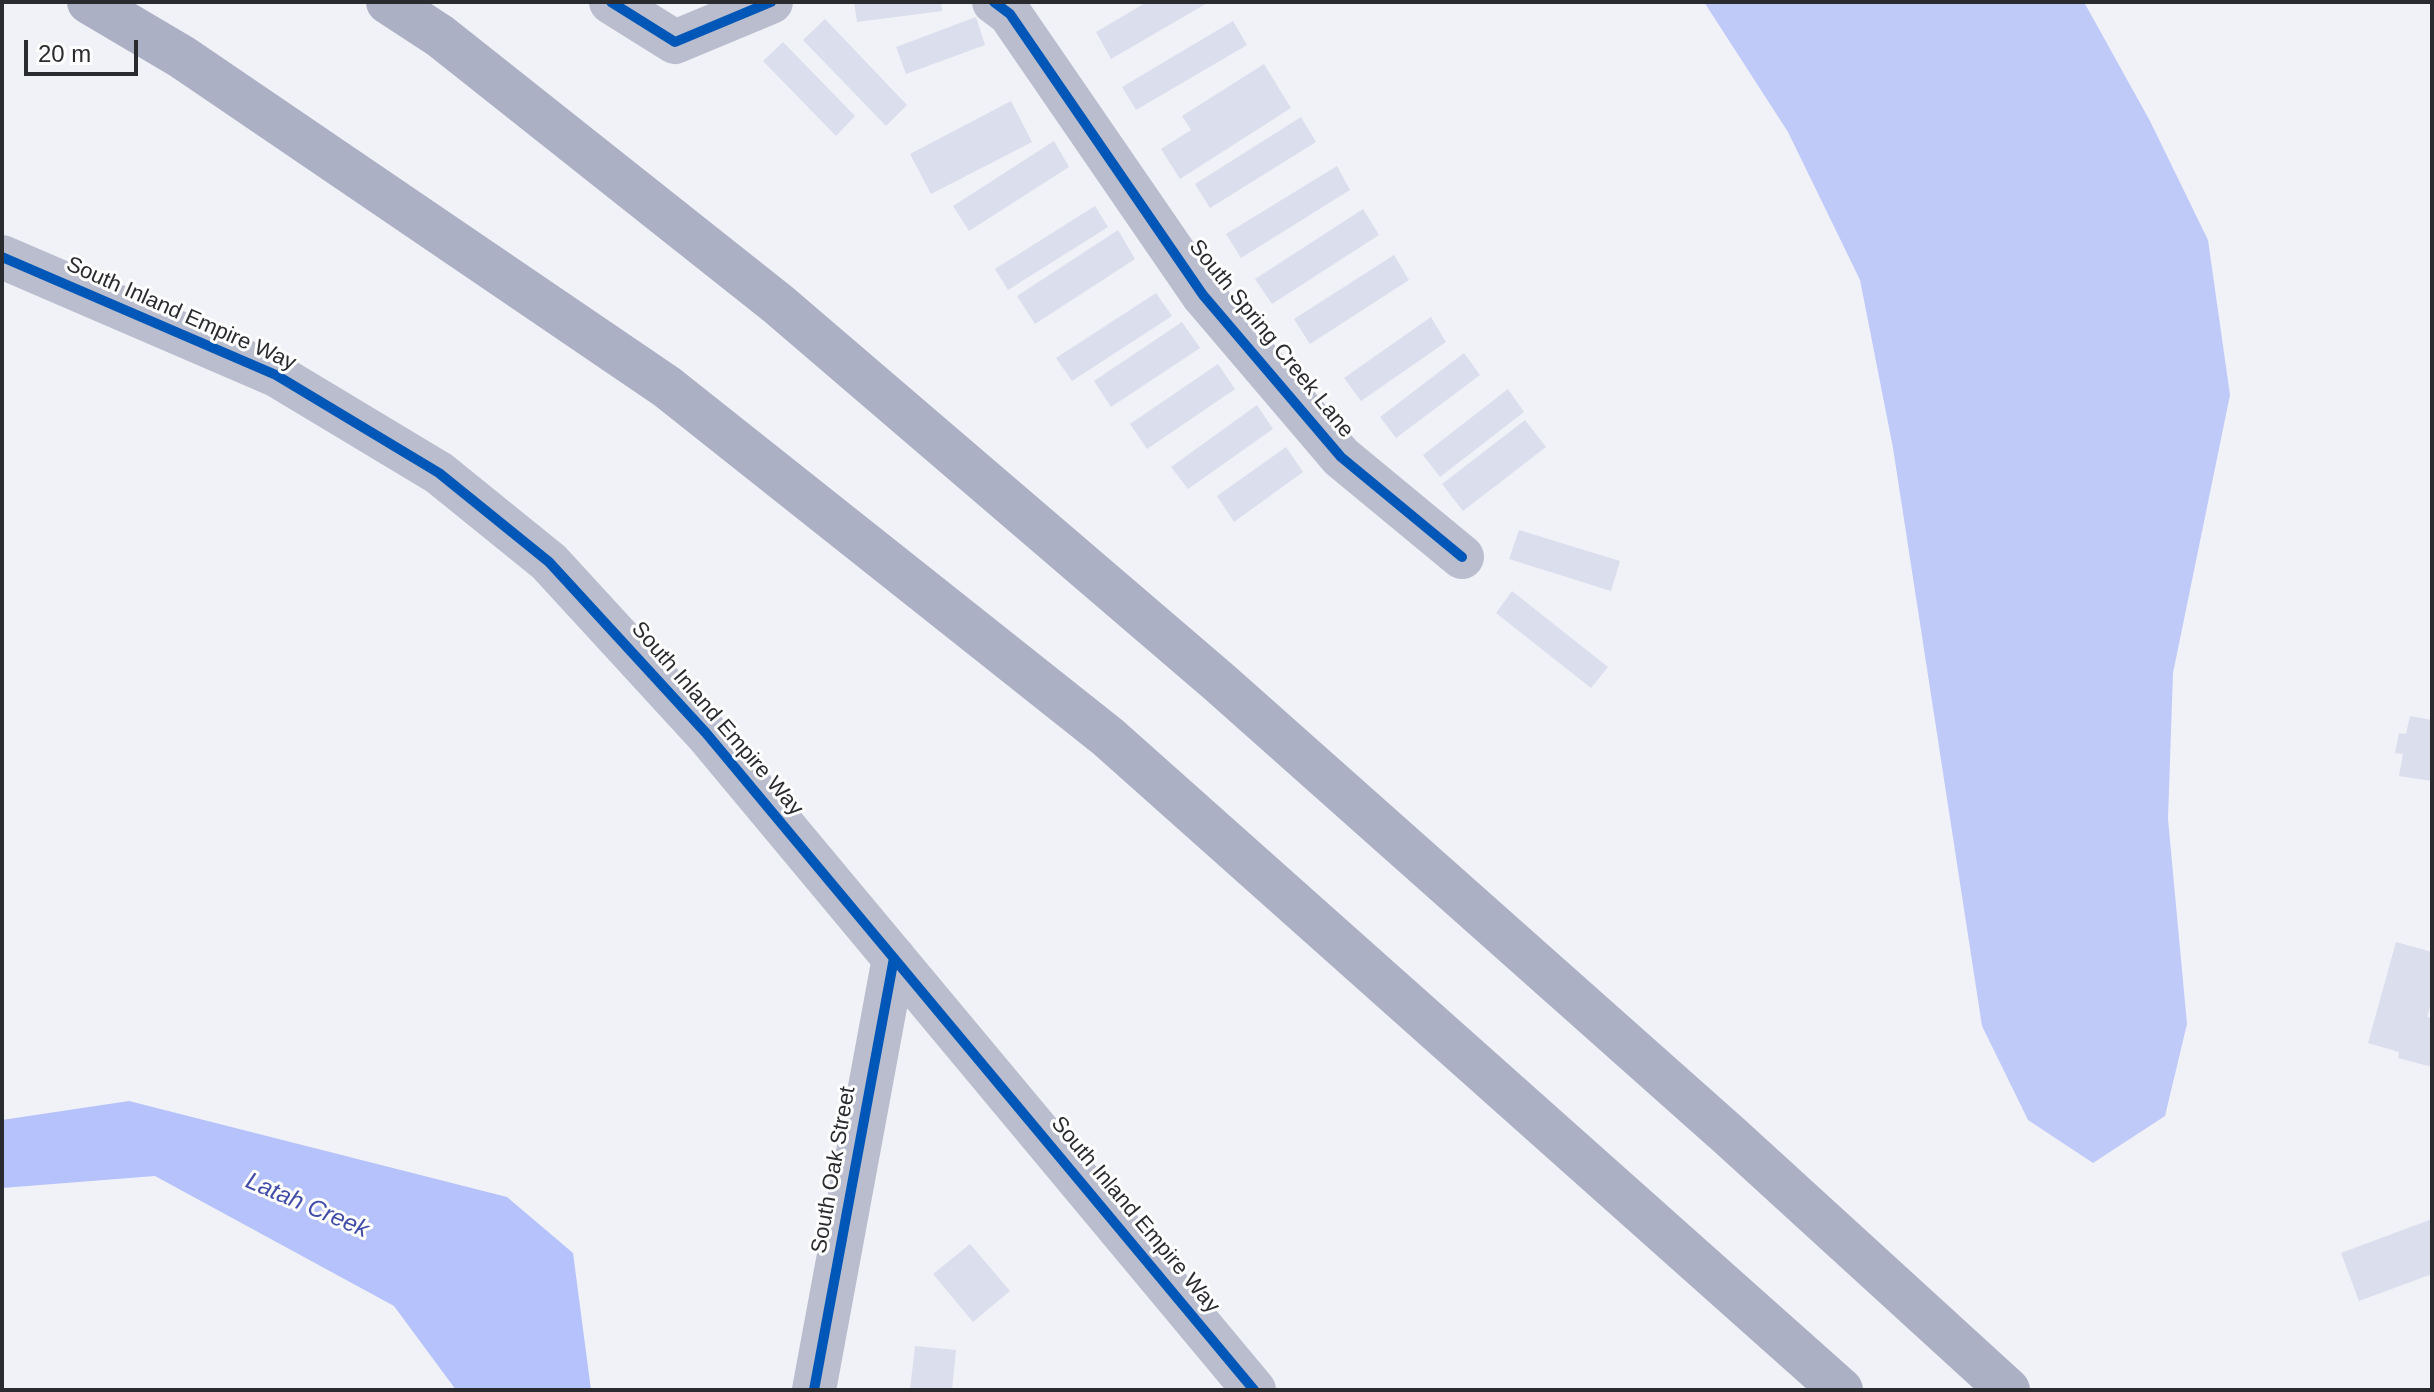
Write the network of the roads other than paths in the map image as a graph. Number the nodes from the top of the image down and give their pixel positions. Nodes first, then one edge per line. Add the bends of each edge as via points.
1 (89, 2) edge
2 (388, 2) edge
3 (611, 2) edge
4 (771, 2) edge
5 (994, 2) edge
6 (2, 257) edge
7 (1462, 557) dead end
8 (894, 958) junction
9 (814, 1390) edge
10 (1254, 1390) edge
11 (1841, 1390) edge
12 (2008, 1390) edge

1 - 11 highway via 195,66 691,406 1108,737
2 - 12 highway via 440,36 778,304 1219,682
3 - 4 street via 675,42
5 - 7 street, South Spring Creek Lane via 1010,14 1203,295 1341,457
6 - 8 street, South Inland Empire Way via 276,375 439,473 549,562 706,733
8 - 9 street, South Oak Street
8 - 10 street, South Inland Empire Way

